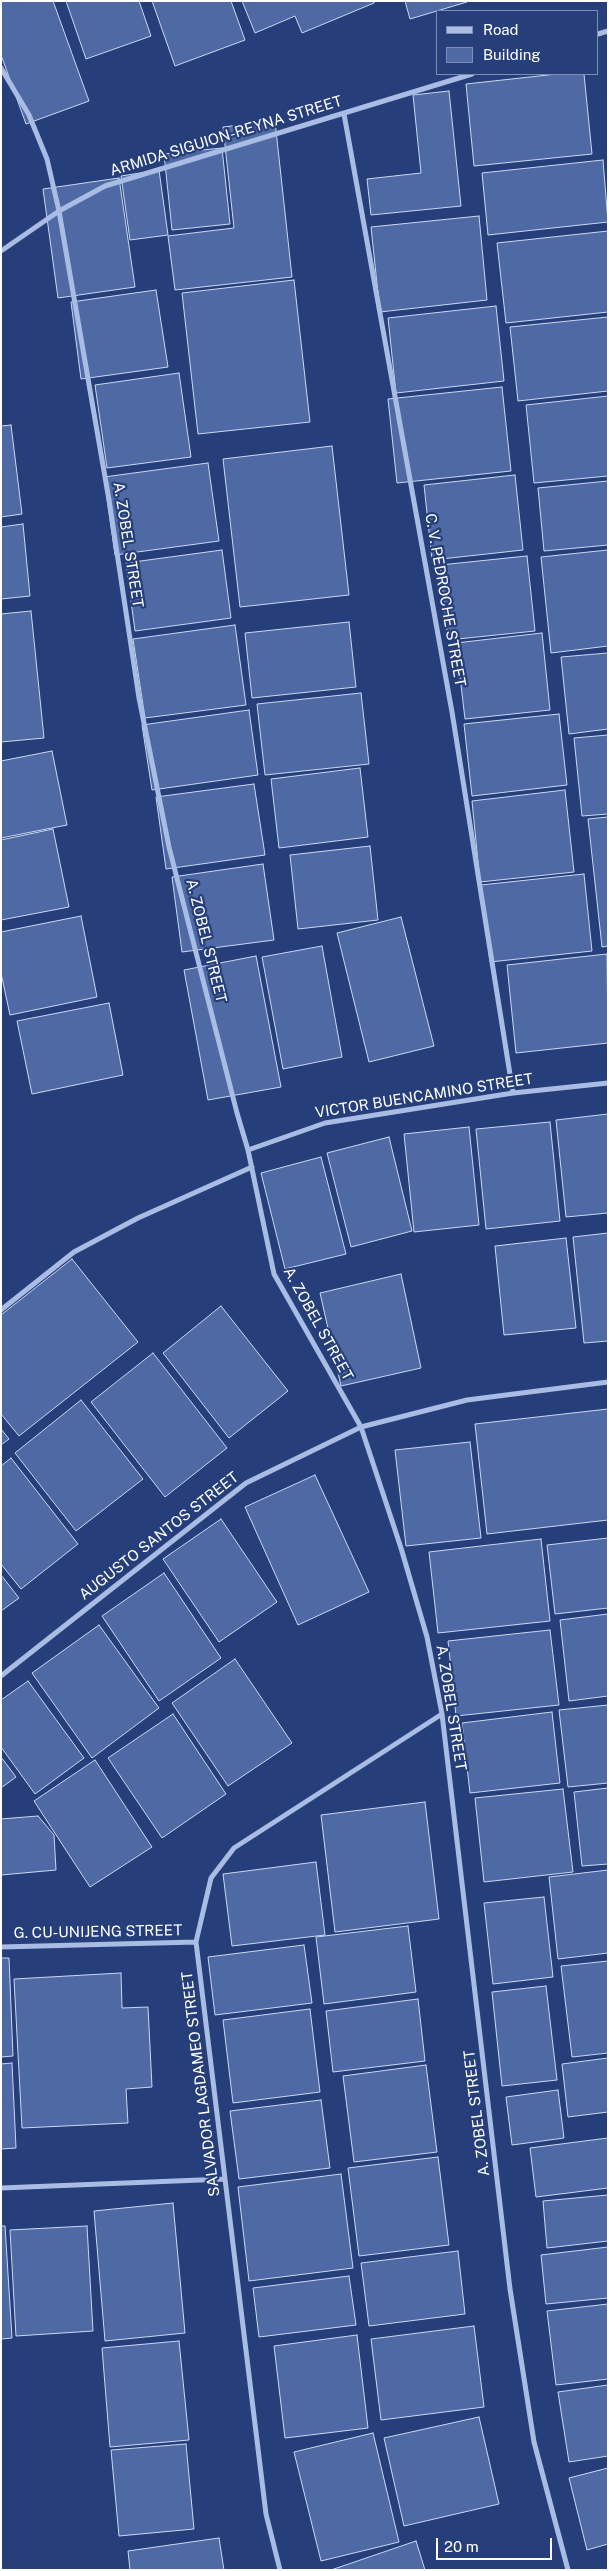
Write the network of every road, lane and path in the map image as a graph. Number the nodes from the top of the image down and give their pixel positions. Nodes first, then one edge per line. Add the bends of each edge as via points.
1 (1, 68) edge
2 (469, 75) edge
3 (344, 114) junction
4 (60, 211) junction
5 (1, 251) edge
6 (608, 1083) edge
7 (513, 1093) junction
8 (248, 1150) junction
9 (252, 1167) junction
10 (1, 1310) edge
11 (608, 1382) edge
12 (361, 1426) junction
13 (1, 1676) edge
14 (442, 1714) junction
15 (196, 1942) junction
16 (1, 1947) edge
17 (225, 2179) junction
18 (1, 2188) edge
19 (280, 2570) edge
20 (568, 2570) edge

1 - 4 street, A. ZOBEL STREET via 29,115 46,159
2 - 3 street, ARMIDA SIGUION-REYNA STREET
3 - 4 street, ARMIDA SIGUION-REYNA STREET via 105,186
3 - 7 street, C. V. PEDROCHE STREET via 452,712
4 - 5 street, ARMIDA SIGUION-REYNA STREET
4 - 8 street, A. ZOBEL STREET via 139,698 161,810
6 - 7 street, VICTOR BUENCAMINO STREET
7 - 8 street, VICTOR BUENCAMINO STREET via 325,1123
8 - 9 street, A. ZOBEL STREET
9 - 10 street via 138,1218 74,1252
9 - 12 street, A. ZOBEL STREET via 274,1274
11 - 12 street, AUGUSTO SANTOS STREET via 467,1400
12 - 13 street, AUGUSTO SANTOS STREET via 246,1483
12 - 14 street, A. ZOBEL STREET via 427,1638
14 - 15 street, SALVADOR LAGDAMEO STREET via 234,1848 211,1878
14 - 20 street, A. ZOBEL STREET via 510,2289 534,2442
15 - 16 street, G. CU-UNIJENG STREET
15 - 17 street, SALVADOR LAGDAMEO STREET
17 - 18 street
17 - 19 street, SALVADOR LAGDAMEO STREET via 266,2514

